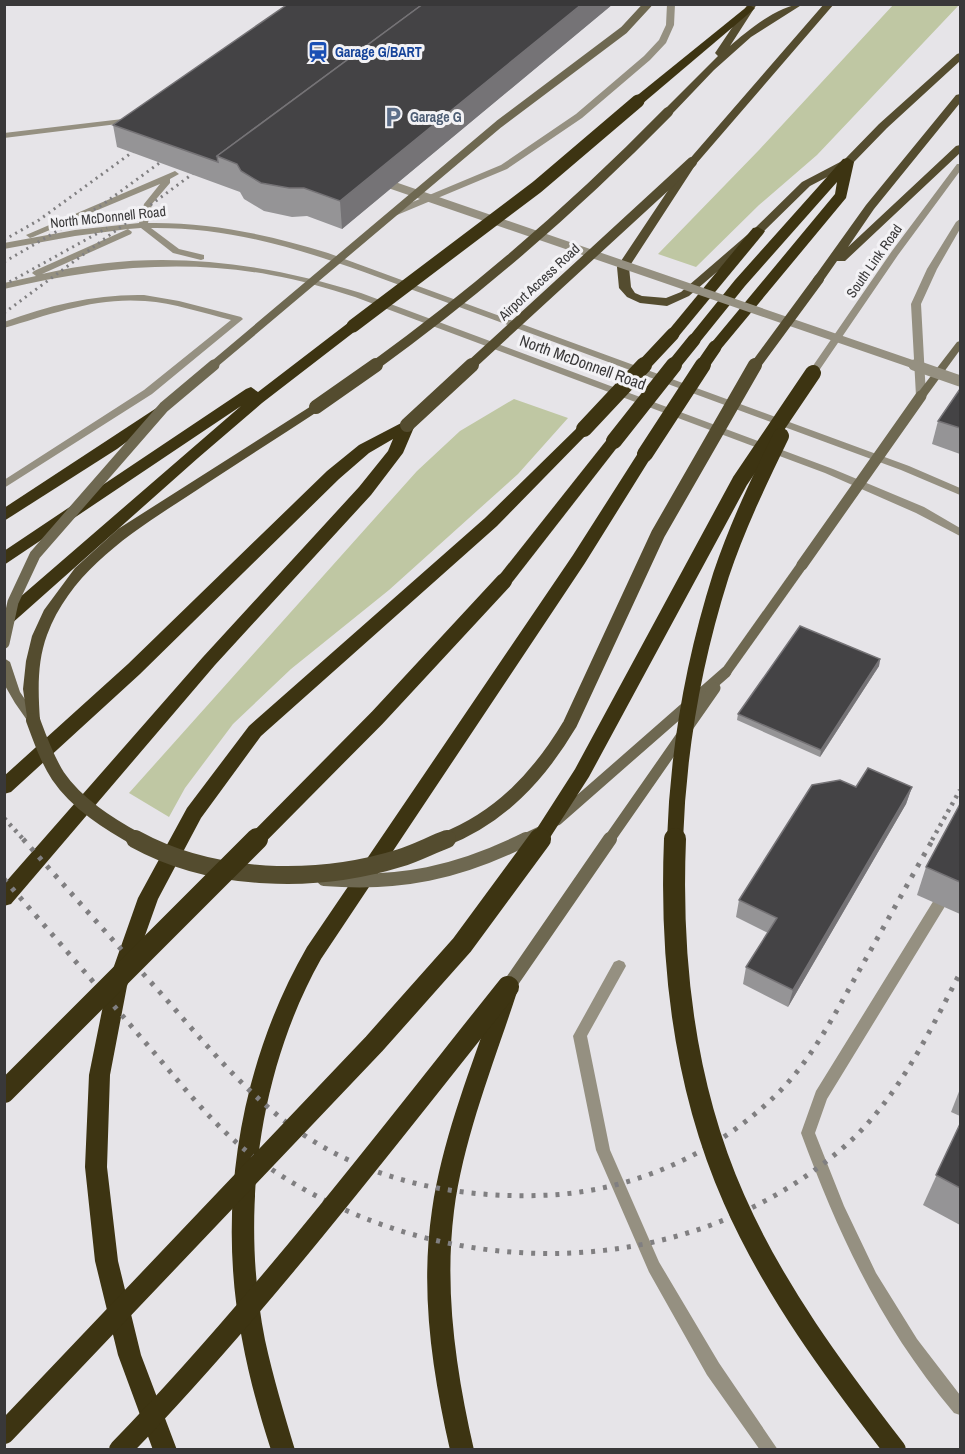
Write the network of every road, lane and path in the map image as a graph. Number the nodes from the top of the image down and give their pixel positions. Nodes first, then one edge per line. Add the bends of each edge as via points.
1 (648, 4) edge
2 (671, 4) edge
3 (799, 4) edge
4 (830, 4) edge
5 (751, 6) edge
6 (960, 56) edge
7 (710, 68) junction
8 (960, 97) edge
9 (141, 122) edge
10 (4, 136) edge
11 (960, 148) edge
12 (692, 162) junction
13 (848, 162) junction
14 (960, 166) edge
15 (386, 172) edge
16 (394, 213) junction
17 (960, 222) edge
18 (143, 226) junction
19 (758, 231) junction
20 (4, 245) edge
21 (244, 266) junction
22 (819, 279) junction
23 (9, 284) edge
24 (4, 325) edge
25 (353, 326) junction
26 (960, 344) edge
27 (813, 373) junction
28 (960, 381) edge
29 (921, 396) junction
30 (164, 407) junction
31 (406, 425) junction
32 (4, 484) edge
33 (960, 492) edge
34 (4, 516) edge
35 (960, 532) edge
36 (4, 559) edge
37 (4, 621) edge
38 (4, 643) edge
39 (4, 663) edge
40 (726, 672) junction
41 (33, 720) junction
42 (4, 787) edge
43 (302, 876) junction
44 (4, 898) edge
45 (939, 904) edge
46 (619, 966) dead end
47 (508, 987) junction
48 (4, 1092) edge
49 (960, 1407) edge
50 (4, 1433) edge
51 (120, 1449) edge
52 (165, 1449) edge
53 (283, 1449) edge
54 (462, 1449) edge
55 (770, 1449) edge
56 (895, 1449) edge

1 - 16 main road, bridge via 624,30 499,124
2 - 16 street, bridge via 670,25 663,40 579,116 504,167
3 - 7 main road via 748,35
4 - 12 main road
5 - 7 main road
5 - 25 highway, bridge via 537,187
6 - 13 main road
7 - 41 main road, bridge via 593,189 451,310 364,374 123,532 96,555 52,607 39,634 31,663 29,692
8 - 22 main road via 870,207
9 - 10 street
11 - 22 main road
12 - 19 main road via 623,267 625,288 631,295 667,302 685,294
12 - 31 main road, Airport Access Road, bridge
13 - 19 main road via 806,184
13 - 48 highway, bridge via 740,283 504,581 369,726
13 - 53 highway, bridge via 841,195 715,348 573,569 314,953 290,999 270,1050 255,1108 245,1165 242,1222 252,1343
14 - 27 street, South Link Road
15 - 28 street, bridge via 372,180
16 - 30 main road, bridge
17 - 29 street via 916,304
18 - 20 street, North McDonnell Road
18 - 20 street via 147,204 175,174
18 - 21 street via 176,251
18 - 23 street
18 - 33 street, North McDonnell Road via 193,226 237,232 345,262 894,464
19 - 52 highway, bridge via 673,334 491,522 255,731 199,804 148,896 125,956 100,1061 96,1167 107,1275 121,1334 143,1400
21 - 23 street, North McDonnell Road via 136,264
21 - 35 street, North McDonnell Road via 325,283 403,311 830,471
22 - 43 main road, bridge via 756,364 724,416 658,534 570,724 532,779 506,804 433,847 348,871
24 - 32 street via 106,298 145,298 238,319 148,392
25 - 36 highway, bridge
25 - 37 highway, bridge via 201,447
26 - 29 main road
27 - 50 highway, bridge via 740,482 582,773 500,896 374,1044
27 - 56 highway, bridge via 749,502 706,628 682,757 674,859 675,962 693,1076 733,1196 759,1251 812,1337
29 - 40 main road, bridge
30 - 34 highway, bridge
30 - 38 main road, bridge via 35,555 13,602
31 - 42 highway via 364,449 333,476 134,669
31 - 44 highway via 396,453 365,492 209,661
39 - 41 main road via 15,697
40 - 43 main road, bridge via 548,828 511,848 450,872 399,882
40 - 47 main road, bridge
41 - 43 main road, bridge via 44,751 61,780 114,828 187,861 228,871
45 - 49 street via 821,1096 808,1133 845,1230 897,1327
46 - 55 street via 580,1036 603,1150 654,1267 713,1368
47 - 51 highway, bridge via 287,1266
47 - 54 highway via 450,1175 442,1221 440,1313 451,1402

